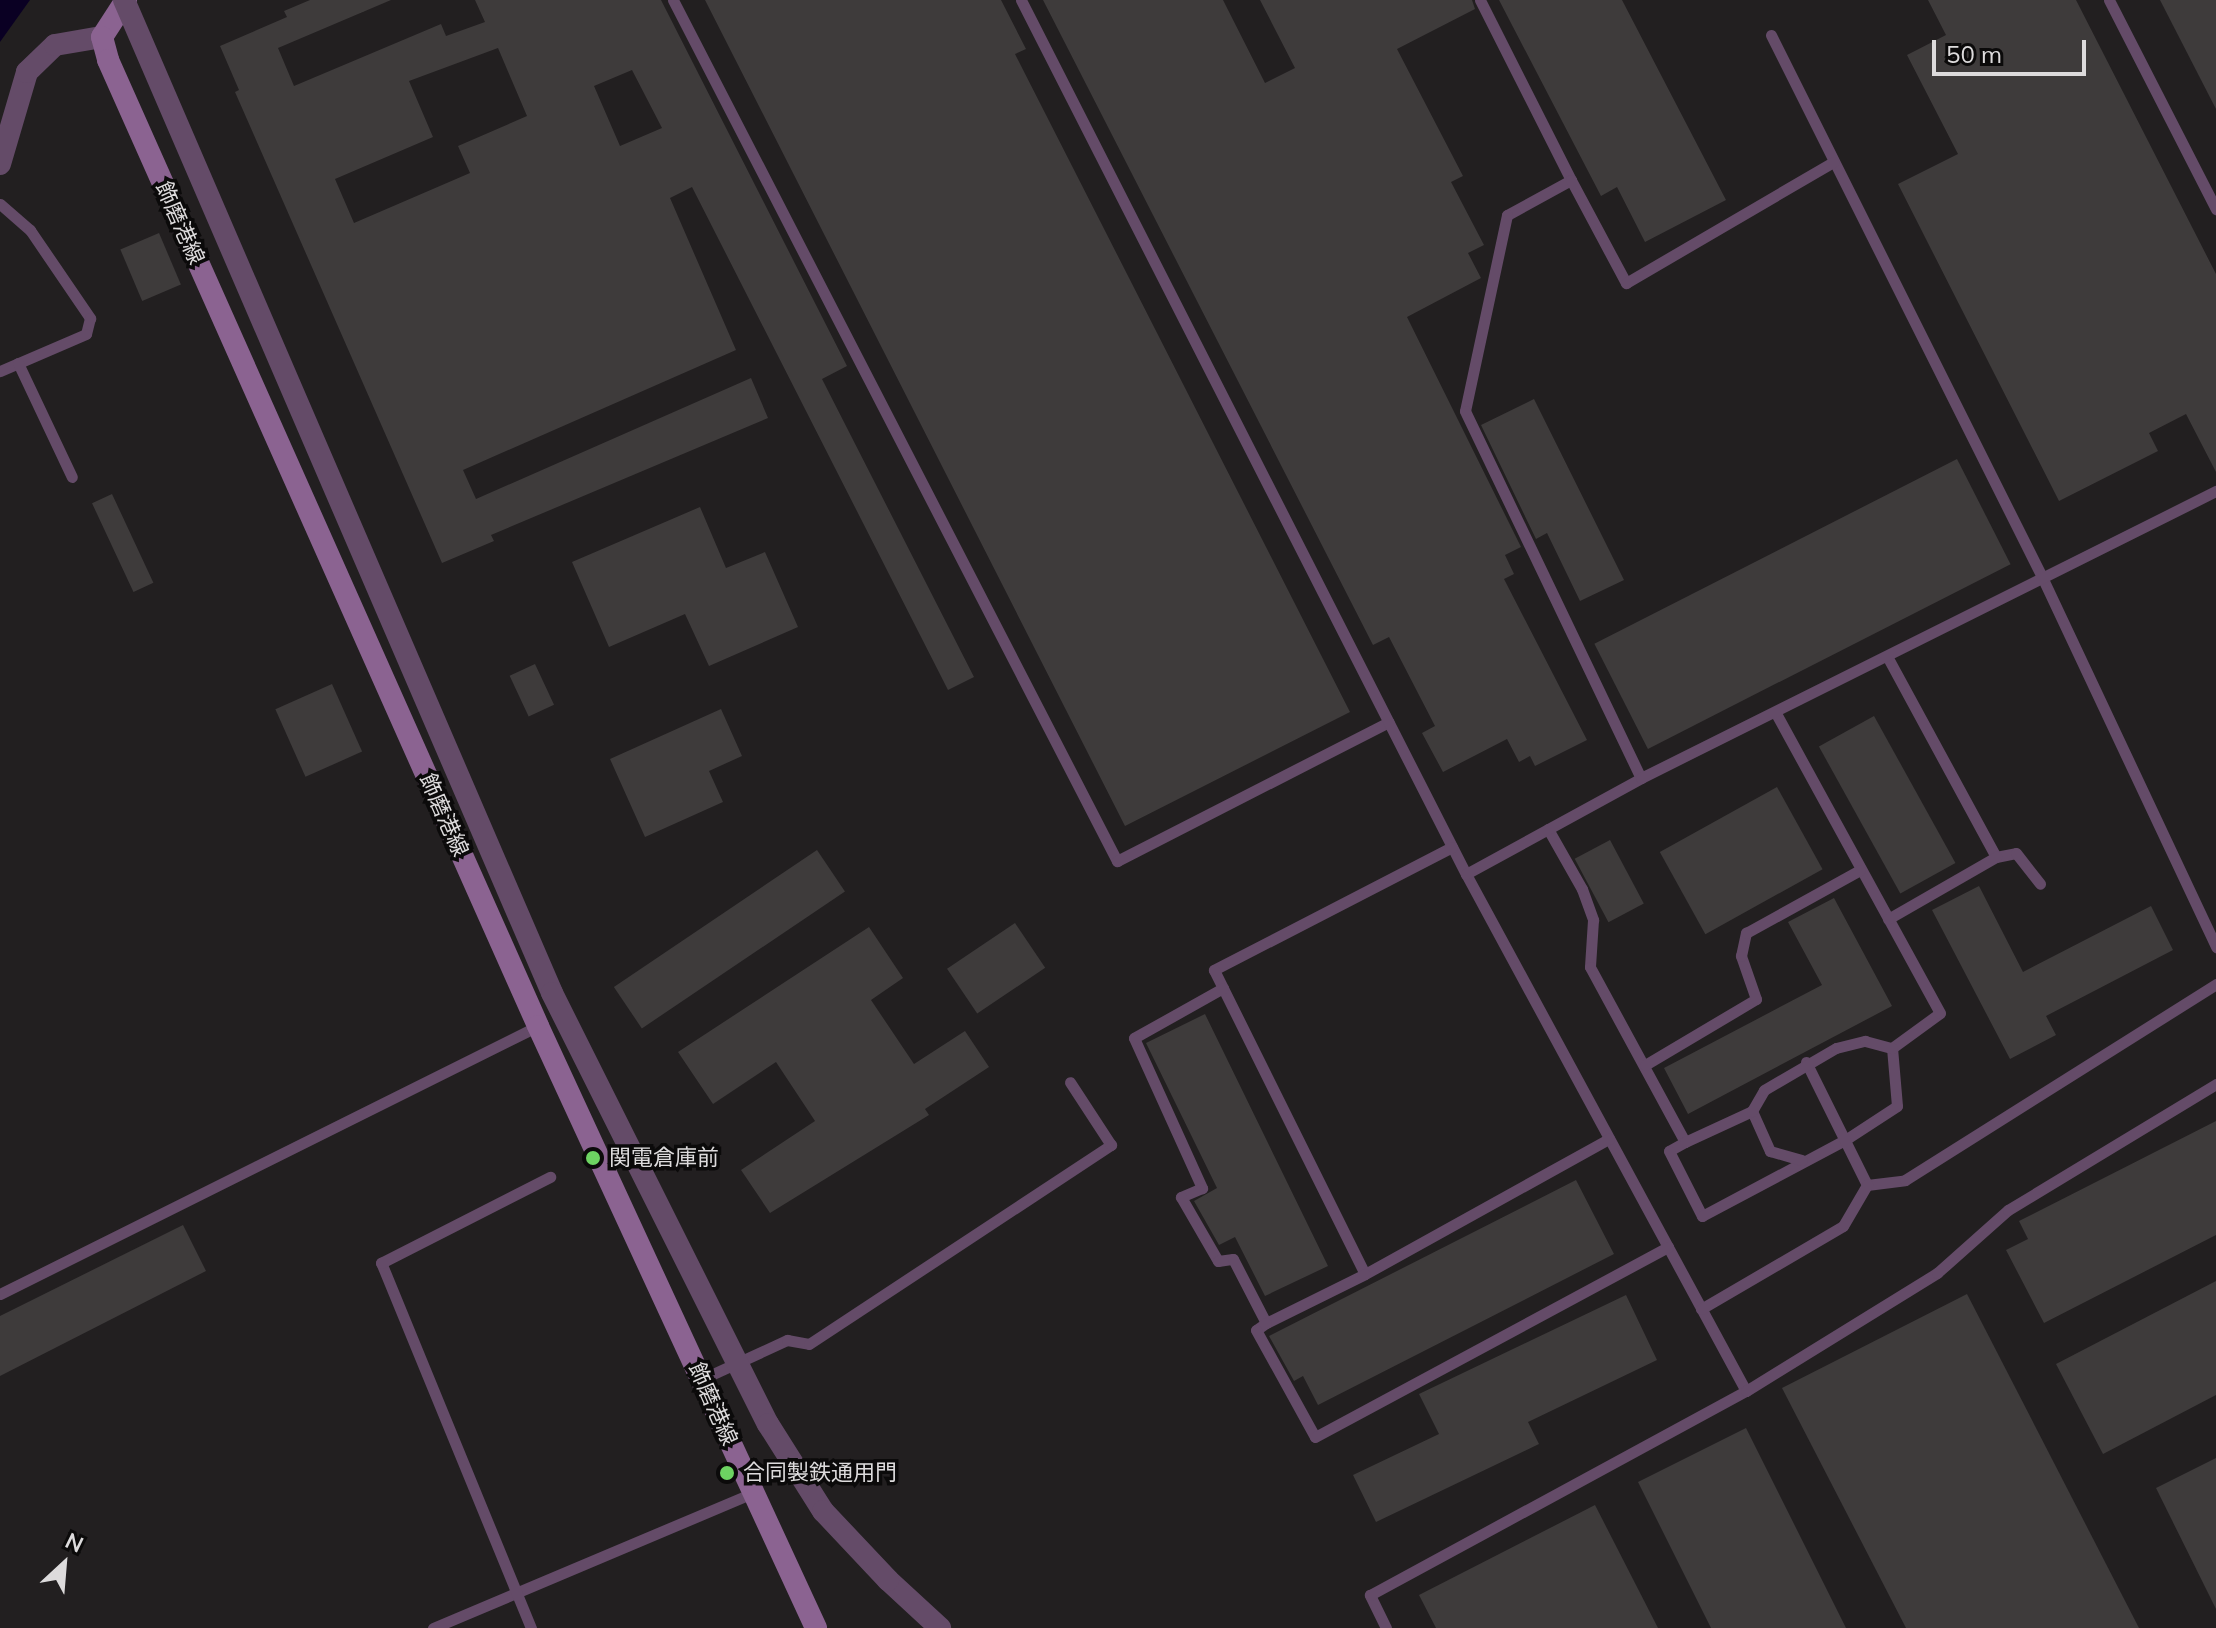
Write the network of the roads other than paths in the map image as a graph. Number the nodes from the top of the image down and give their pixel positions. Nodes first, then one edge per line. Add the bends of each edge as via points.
1 (125, 0) edge
2 (673, 0) edge
3 (1021, 0) edge
4 (1480, 0) edge
5 (2109, 0) edge
6 (1771, 35) dead end
7 (102, 37) junction
8 (1833, 162) junction
9 (0, 164) edge
10 (1571, 180) junction
11 (0, 204) edge
12 (2216, 209) edge
13 (18, 363) junction
14 (0, 371) edge
15 (72, 477) dead end
16 (2216, 491) edge
17 (2043, 579) junction
18 (1888, 658) junction
19 (1776, 713) junction
20 (1389, 722) junction
21 (1641, 778) junction
22 (1548, 829) junction
23 (1452, 847) junction
24 (1996, 857) junction
25 (1860, 870) junction
26 (1466, 874) junction
27 (2040, 884) dead end
28 (1888, 919) junction
29 (2216, 947) edge
30 (2216, 984) edge
31 (1223, 988) junction
32 (538, 1026) junction
33 (1892, 1048) junction
34 (1806, 1062) junction
35 (1645, 1065) junction
36 (1070, 1082) dead end
37 (2216, 1084) edge
38 (1752, 1111) junction
39 (1609, 1139) junction
40 (1845, 1140) junction
41 (1685, 1142) junction
42 (1802, 1160) junction
43 (550, 1177) dead end
44 (1867, 1185) junction
45 (1668, 1247) junction
46 (1365, 1274) junction
47 (0, 1294) edge
48 (1701, 1309) junction
49 (1266, 1323) junction
50 (702, 1379) junction
51 (1746, 1391) junction
52 (753, 1493) junction
53 (518, 1592) junction
54 (433, 1628) edge
55 (531, 1628) edge
56 (816, 1628) edge
57 (940, 1628) edge
58 (1386, 1628) edge

1 - 7 main road
1 - 57 street, bridge via 552,993 768,1424 823,1511
2 - 20 lane via 1117,861
3 - 20 lane
4 - 10 lane
5 - 12 lane
6 - 8 lane
7 - 9 street via 55,45 27,72
7 - 32 main road, 飾磨港線
8 - 10 lane via 1626,283
8 - 17 lane
10 - 21 lane via 1507,215 1465,411
11 - 13 lane via 30,230 90,318 86,334
13 - 14 lane
13 - 15 lane
16 - 17 lane
17 - 18 lane
17 - 29 lane
18 - 19 lane
18 - 24 lane
19 - 21 lane
19 - 25 lane
20 - 23 lane
21 - 22 lane
22 - 26 lane
22 - 35 lane via 1593,920 1590,967
23 - 26 lane
23 - 31 lane via 1214,970
24 - 27 lane via 2016,853
24 - 28 lane
25 - 28 lane
25 - 35 lane via 1746,933 1741,956 1756,999
26 - 39 lane
28 - 33 lane via 1940,1013
30 - 44 lane via 1905,1180
31 - 46 lane
31 - 49 lane via 1134,1038 1202,1188 1181,1197 1218,1261 1233,1259
32 - 47 lane
32 - 50 main road, 飾磨港線
33 - 34 lane via 1865,1041
33 - 40 lane via 1897,1106
34 - 38 lane via 1764,1090
34 - 40 lane
35 - 41 lane
36 - 50 lane via 1111,1145 809,1344 787,1340
37 - 51 lane via 2008,1210 1937,1273
38 - 41 lane
38 - 42 lane via 1770,1151
39 - 45 lane
39 - 46 lane
40 - 42 lane
40 - 44 lane
41 - 42 lane via 1669,1151 1702,1216
43 - 53 lane via 381,1263
44 - 48 lane via 1843,1226
45 - 48 lane
45 - 49 lane via 1315,1437 1256,1330
46 - 49 lane
48 - 51 lane
50 - 52 main road, 飾磨港線
51 - 58 lane via 1370,1595
52 - 53 lane
52 - 56 main road, 飾磨港線
53 - 54 lane
53 - 55 lane

